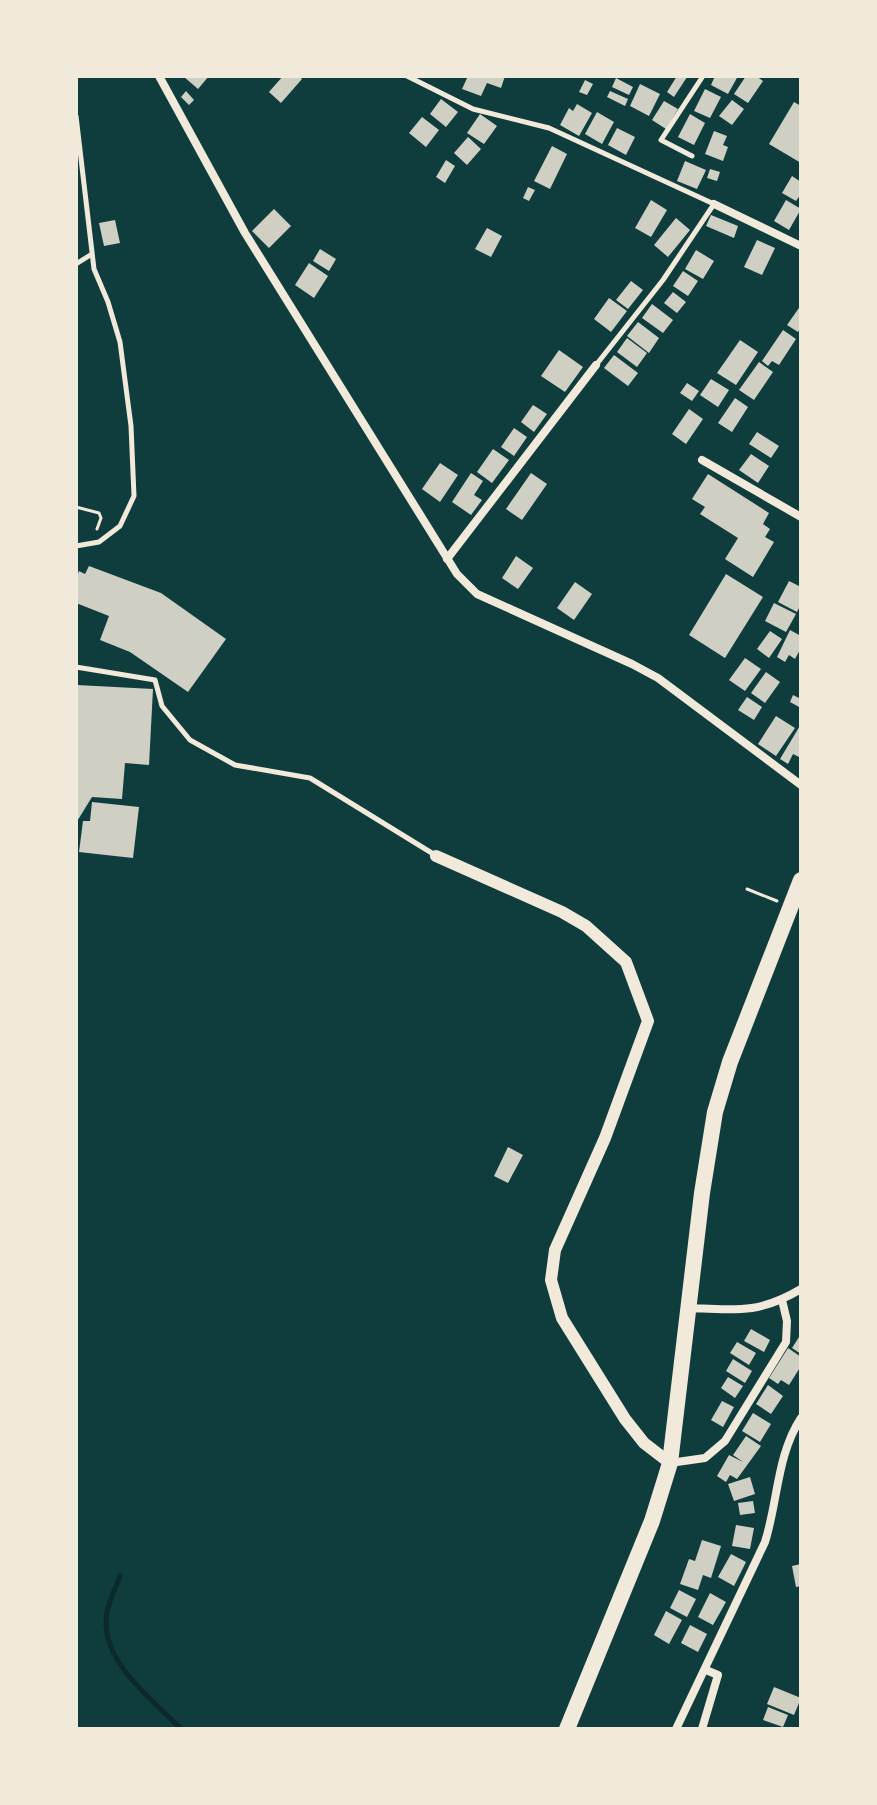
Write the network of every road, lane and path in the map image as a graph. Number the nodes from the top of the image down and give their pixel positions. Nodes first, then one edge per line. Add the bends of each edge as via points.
1 (159, 76) edge
2 (407, 76) edge
3 (703, 76) edge
4 (76, 116) edge
5 (692, 156) dead end
6 (714, 204) junction
7 (801, 246) edge
8 (92, 254) junction
9 (76, 264) edge
10 (596, 365) joint
11 (702, 460) dead end
12 (76, 507) edge
13 (801, 517) edge
14 (96, 531) dead end
15 (76, 546) edge
16 (447, 559) junction
17 (76, 667) edge
18 (801, 785) edge
19 (436, 856) joint
20 (801, 880) edge
21 (747, 889) dead end
22 (788, 905) dead end
23 (801, 1289) edge
24 (782, 1300) junction
25 (689, 1308) junction
26 (801, 1418) edge
27 (670, 1463) junction
28 (706, 1670) junction
29 (567, 1729) edge
30 (676, 1729) edge
31 (702, 1729) edge

1 - 16 street via 245,233
2 - 6 lane via 473,109 549,128
3 - 5 lane via 661,140
4 - 8 lane
6 - 7 street
6 - 10 lane
8 - 9 lane
8 - 15 lane via 120,342 134,496 120,526 99,542
10 - 16 street
11 - 13 street
12 - 14 path via 99,513
16 - 18 street via 477,594 658,678
17 - 19 lane via 155,680 162,706 190,740 235,765 310,778
19 - 27 street via 574,919 626,962 648,1021 605,1138 555,1250 551,1280 562,1318 625,1419
20 - 25 highway via 715,1112
21 - 22 path
23 - 24 street
24 - 25 street via 759,1308
24 - 27 street via 786,1342 725,1441 705,1458
25 - 27 highway
26 - 28 street via 782,1461 765,1542
27 - 29 highway via 652,1521
28 - 30 street
28 - 31 street via 718,1675

